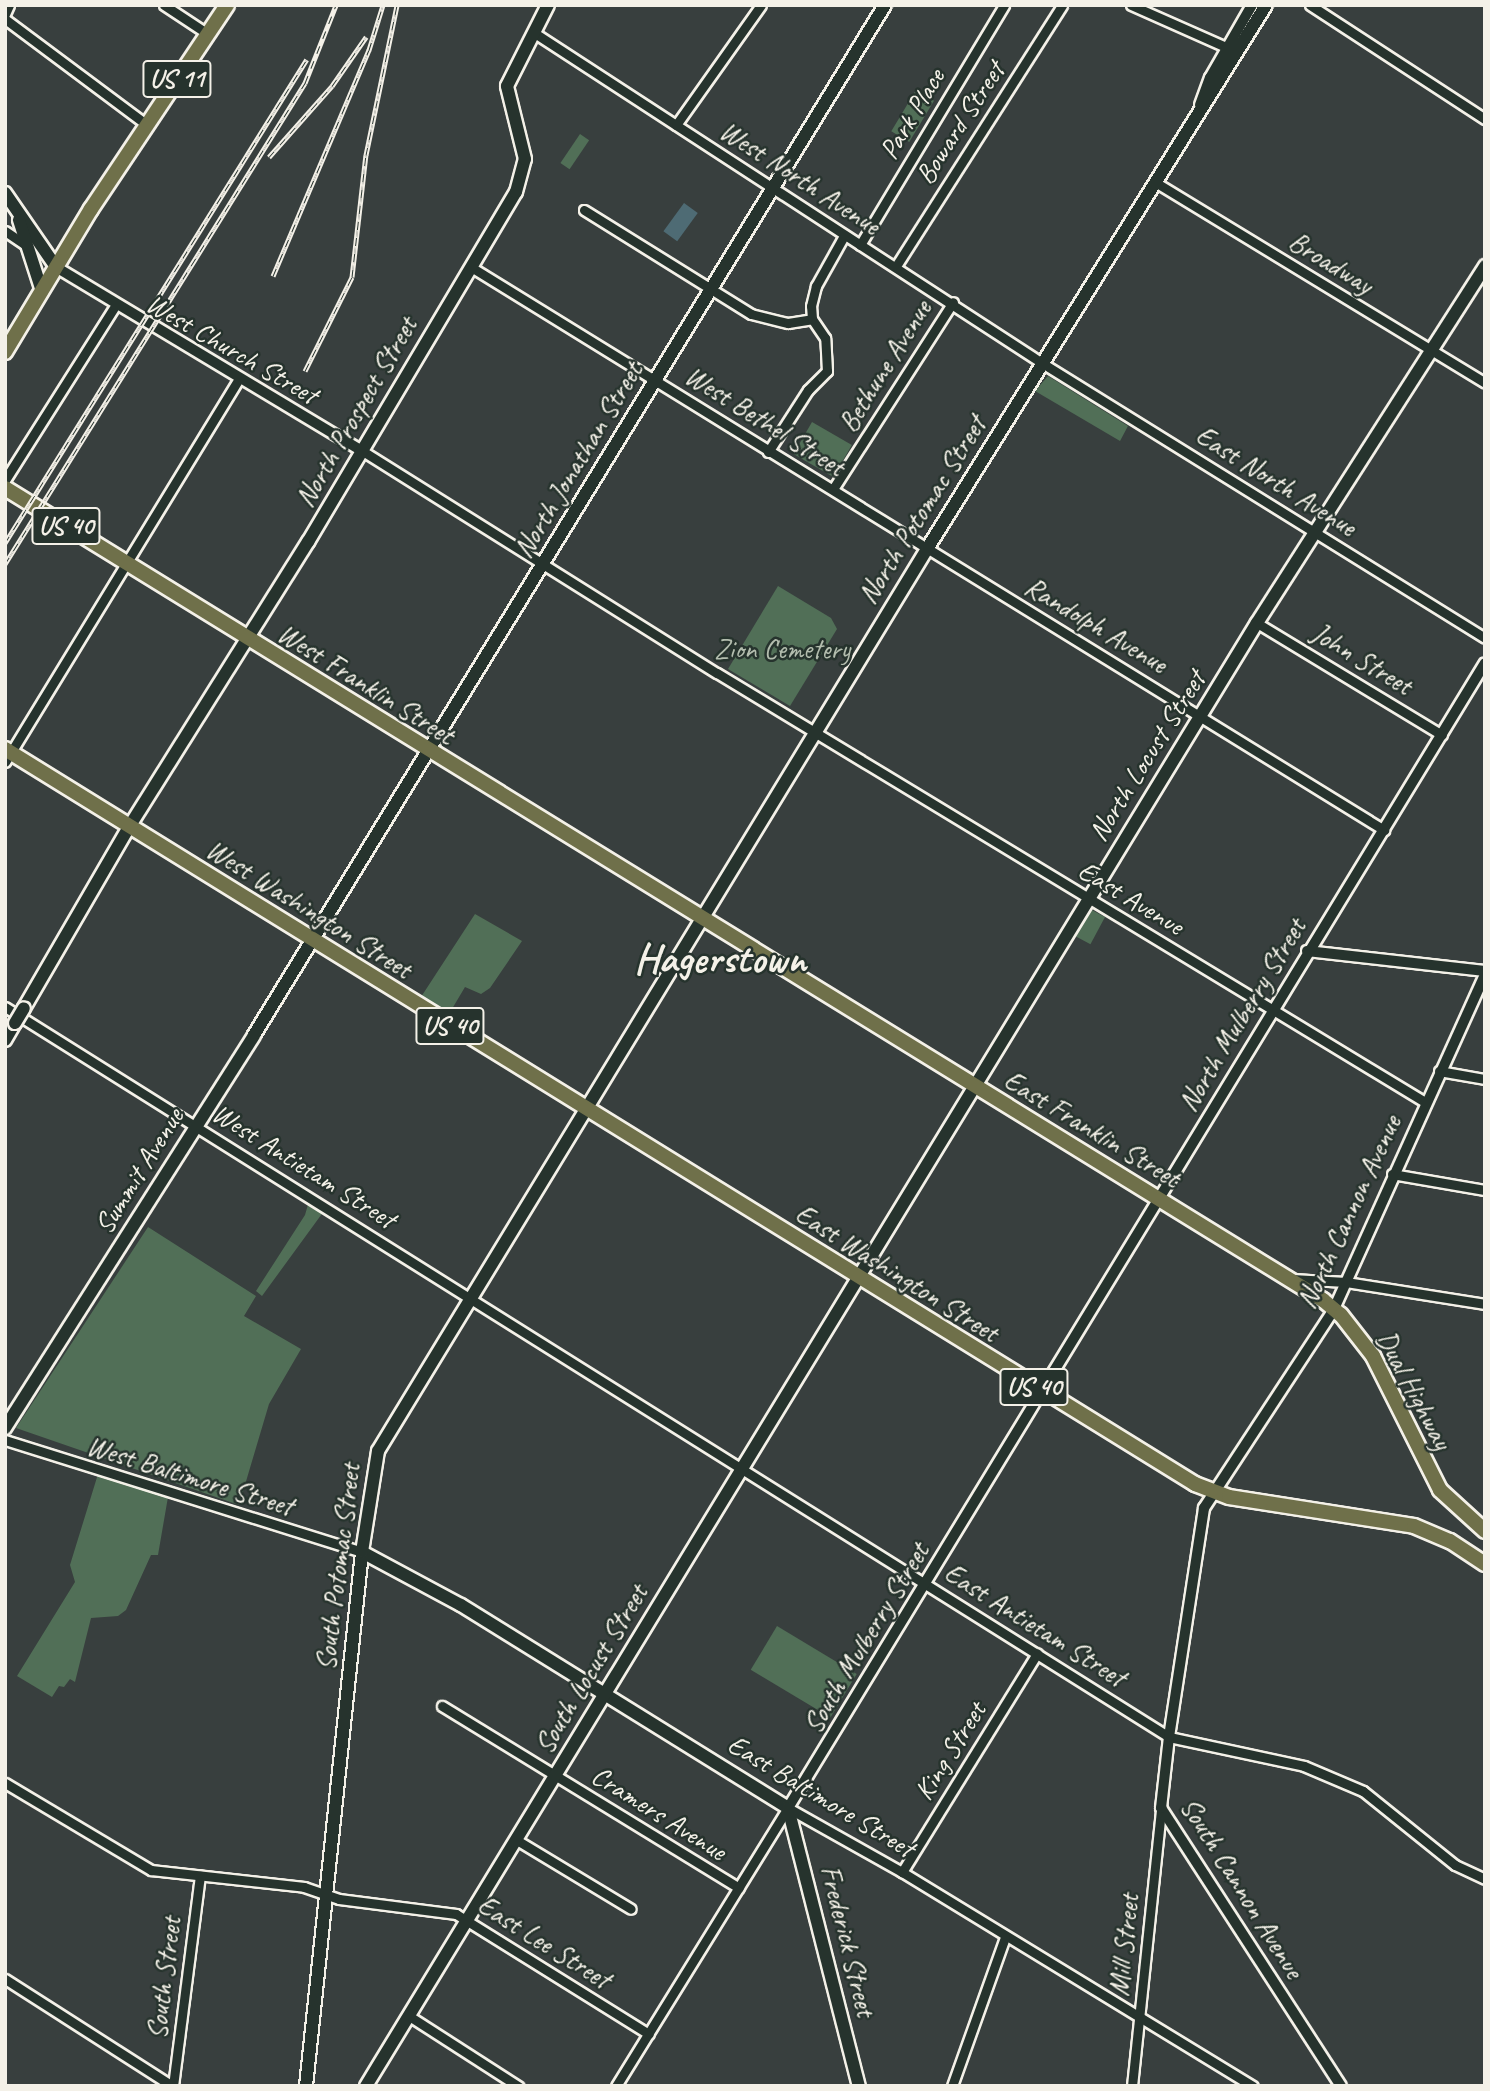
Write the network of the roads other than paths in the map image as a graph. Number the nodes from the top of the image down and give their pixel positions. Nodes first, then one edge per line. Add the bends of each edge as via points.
1 (9, 5) edge
2 (164, 5) edge
3 (227, 5) edge
4 (548, 5) edge
5 (761, 5) edge
6 (885, 5) edge
7 (1004, 5) edge
8 (1062, 5) edge
9 (1131, 5) edge
10 (1252, 5) edge
11 (1266, 5) edge
12 (1310, 5) edge
13 (5, 14) edge
14 (5, 19) edge
15 (533, 32) junction
16 (208, 34) junction
17 (1226, 47) junction
18 (1195, 118) junction
19 (1485, 119) edge
20 (147, 125) junction
21 (676, 125) junction
22 (1155, 182) junction
23 (773, 188) junction
24 (5, 193) edge
25 (16, 210) junction
26 (584, 210) dead end
27 (5, 232) edge
28 (844, 236) junction
29 (26, 245) junction
30 (860, 245) junction
31 (896, 266) junction
32 (1485, 266) edge
33 (56, 267) junction
34 (471, 267) junction
35 (711, 290) junction
36 (42, 291) junction
37 (953, 302) junction
38 (114, 306) junction
39 (813, 319) junction
40 (1429, 350) junction
41 (5, 352) edge
42 (1042, 363) junction
43 (237, 380) junction
44 (655, 380) junction
45 (1485, 383) edge
46 (361, 450) junction
47 (768, 452) junction
48 (5, 480) edge
49 (5, 488) edge
50 (833, 489) junction
51 (1315, 534) junction
52 (927, 549) junction
53 (126, 563) junction
54 (544, 564) junction
55 (1257, 623) junction
56 (244, 637) junction
57 (1485, 638) edge
58 (1485, 663) edge
59 (1202, 714) junction
60 (815, 732) junction
61 (1442, 734) junction
62 (428, 751) junction
63 (8, 755) edge
64 (129, 827) junction
65 (1384, 830) junction
66 (1088, 898) junction
67 (701, 920) junction
68 (313, 940) junction
69 (1307, 951) junction
70 (1485, 973) edge
71 (5, 1007) edge
72 (1272, 1011) junction
73 (5, 1040) edge
74 (1439, 1071) junction
75 (1485, 1079) edge
76 (974, 1086) junction
77 (1425, 1102) junction
78 (587, 1111) junction
79 (197, 1126) junction
80 (1392, 1174) junction
81 (1485, 1190) edge
82 (1157, 1197) junction
83 (858, 1278) junction
84 (1292, 1278) junction
85 (1346, 1282) junction
86 (471, 1297) junction
87 (1485, 1304) edge
88 (1334, 1309) junction
89 (1041, 1391) junction
90 (5, 1428) edge
91 (5, 1440) edge
92 (740, 1470) junction
93 (1212, 1493) junction
94 (1485, 1531) edge
95 (362, 1552) junction
96 (1485, 1564) edge
97 (928, 1583) junction
98 (1037, 1653) junction
99 (605, 1693) junction
100 (442, 1706) dead end
101 (1169, 1737) junction
102 (555, 1775) junction
103 (5, 1783) edge
104 (788, 1808) junction
105 (1161, 1808) junction
106 (515, 1839) junction
107 (902, 1872) junction
108 (200, 1876) junction
109 (1485, 1879) edge
110 (739, 1888) junction
111 (326, 1895) junction
112 (631, 1909) dead end
113 (468, 1920) junction
114 (1005, 1937) junction
115 (5, 1979) edge
116 (408, 2016) junction
117 (1139, 2019) junction
118 (649, 2034) junction
119 (172, 2086) edge
120 (306, 2086) edge
121 (366, 2086) edge
122 (518, 2086) edge
123 (616, 2086) edge
124 (859, 2086) edge
125 (952, 2086) edge
126 (1132, 2086) edge
127 (1253, 2086) edge
128 (1341, 2086) edge

1 - 13 street
2 - 16 street
3 - 16 main road, US 11
4 - 15 main road, North Prospect Street
5 - 21 street
6 - 23 main road, North Jonathan Street
7 - 30 street, Park Place
8 - 31 street, Boward Street
9 - 17 street
10 - 17 street, North Potomac Street
11 - 18 main road, North Potomac Street
12 - 19 street
14 - 20 street
15 - 21 street, West North Avenue
15 - 34 main road, North Prospect Street via 507,86 524,170
16 - 20 main road, US 11
17 - 18 street, North Potomac Street
18 - 22 main road, North Potomac Street
20 - 33 main road, US 11
21 - 23 street, West North Avenue
22 - 40 street, Broadway
22 - 42 main road, North Potomac Street
23 - 28 street, West North Avenue
23 - 35 main road, North Jonathan Street
24 - 25 main road
25 - 29 main road
25 - 33 main road
26 - 35 street
27 - 29 street
28 - 30 street, West North Avenue
28 - 39 street via 816,286
29 - 36 main road
30 - 31 street, West North Avenue
31 - 37 street, West North Avenue
32 - 40 main road, North Locust Street
33 - 36 main road, US 11
33 - 38 street, West Church Street
34 - 44 street, West Bethel Street
34 - 46 main road, North Prospect Street
35 - 39 street via 771,320
35 - 44 main road, North Jonathan Street
36 - 41 main road, US 11
37 - 42 street, West North Avenue
37 - 50 street, Bethune Avenue
38 - 43 street, West Church Street
38 - 48 street
39 - 47 street via 825,338 827,371 808,390
40 - 45 street, Broadway
40 - 51 main road, North Locust Street
42 - 51 street, East North Avenue
42 - 52 main road, North Potomac Street
43 - 46 street, West Church Street
43 - 53 street
44 - 47 street, West Bethel Street
44 - 54 main road, North Jonathan Street
46 - 54 street, West Church Street
46 - 56 main road, North Prospect Street via 308,542
47 - 50 street, West Bethel Street
49 - 53 main road, West Franklin Street / US 40
50 - 52 street, West Bethel Street
51 - 55 main road, North Locust Street
51 - 57 street, East North Avenue
52 - 59 street, Randolph Avenue
52 - 60 main road, North Potomac Street
53 - 56 main road, West Franklin Street / US 40
53 - 63 street
54 - 60 street, West Church Street
54 - 62 main road, North Jonathan Street
55 - 59 main road, North Locust Street
55 - 61 street, John Street
56 - 62 main road, West Franklin Street / US 40
56 - 64 main road, North Prospect Street
58 - 61 street, North Mulberry Street
59 - 65 street, Randolph Avenue
59 - 66 main road, North Locust Street
60 - 66 street, East Avenue
60 - 67 main road, North Potomac Street
61 - 65 street, North Mulberry Street
62 - 67 main road, West Franklin Street / US 40
62 - 68 main road, North Jonathan Street
63 - 64 main road, West Washington Street / US 40
64 - 68 main road, West Washington Street / US 40
64 - 73 main road, North Prospect Street, bridge
65 - 69 street, North Mulberry Street
66 - 72 street, East Avenue
66 - 76 main road, North Locust Street
67 - 76 main road, East Franklin Street / US 40
67 - 78 main road, North Potomac Street
68 - 78 main road, West Washington Street / US 40
68 - 79 main road, Summit Avenue
69 - 70 street
69 - 72 street, North Mulberry Street
70 - 74 street, North Cannon Avenue
71 - 79 street, West Antietam Street
72 - 77 street, East Avenue
72 - 82 street, North Mulberry Street
74 - 75 street
74 - 77 street, North Cannon Avenue
76 - 82 main road, East Franklin Street / US 40
76 - 83 main road, North Locust Street
77 - 80 street, North Cannon Avenue
78 - 83 main road, East Washington Street / US 40
78 - 86 main road, South Potomac Street
79 - 86 street, West Antietam Street
79 - 90 main road, Summit Avenue
80 - 81 street
80 - 85 street, North Cannon Avenue
82 - 84 main road, East Franklin Street / US 40
82 - 89 street, North Mulberry Street
83 - 89 main road, East Washington Street / US 40
83 - 92 main road, South Locust Street
84 - 85 street, East Franklin Street
84 - 88 main road, Dual Highway / US 40
85 - 87 street, East Franklin Street
85 - 88 street, North Cannon Avenue
86 - 92 street, East Antietam Street via 486,1311
86 - 95 main road, South Potomac Street via 378,1451
88 - 93 street, North Cannon Avenue
88 - 94 main road, Dual Highway / US 40 via 1373,1356 1440,1490
89 - 93 main road, East Washington Street / US 40
89 - 97 street, South Mulberry Street
91 - 95 street, West Baltimore Street
92 - 97 street, East Antietam Street
92 - 99 main road, South Locust Street
93 - 96 main road, East Washington Street / US 40 via 1385,1520 1436,1533
93 - 101 street, South Cannon Avenue via 1204,1508 1186,1608
95 - 99 main road, East Baltimore Street via 401,1569
95 - 111 main road, South Potomac Street
97 - 98 street, East Antietam Street
97 - 104 street, South Mulberry Street
98 - 101 street, East Antietam Street
98 - 107 street, King Street
99 - 102 main road, South Locust Street
99 - 104 main road, East Baltimore Street
100 - 102 street, Cramers Avenue
101 - 105 street, South Cannon Avenue
101 - 109 street, East Antietam Street via 1266,1755 1353,1787 1392,1812 1455,1865
102 - 106 main road, South Locust Street
102 - 110 street, Cramers Avenue
103 - 108 street, East Lee Street via 135,1863 151,1870
104 - 107 street, East Baltimore Street
104 - 110 street, South Mulberry Street
104 - 124 main road, Frederick Street
105 - 117 street, Mill Street
105 - 128 street, South Cannon Avenue
106 - 112 street
106 - 113 main road, South Locust Street
107 - 114 street, East Baltimore Street
108 - 111 street, East Lee Street via 304,1887
108 - 119 street, South Street
110 - 118 street, South Mulberry Street
111 - 113 street, East Lee Street
111 - 120 main road, South Potomac Street
113 - 116 main road, South Locust Street
113 - 118 street, East Lee Street
114 - 117 street, East Baltimore Street
114 - 125 street
115 - 119 street
116 - 121 main road, South Locust Street
116 - 122 street
117 - 126 street, Mill Street
117 - 127 street, East Baltimore Street
118 - 123 street, South Mulberry Street

